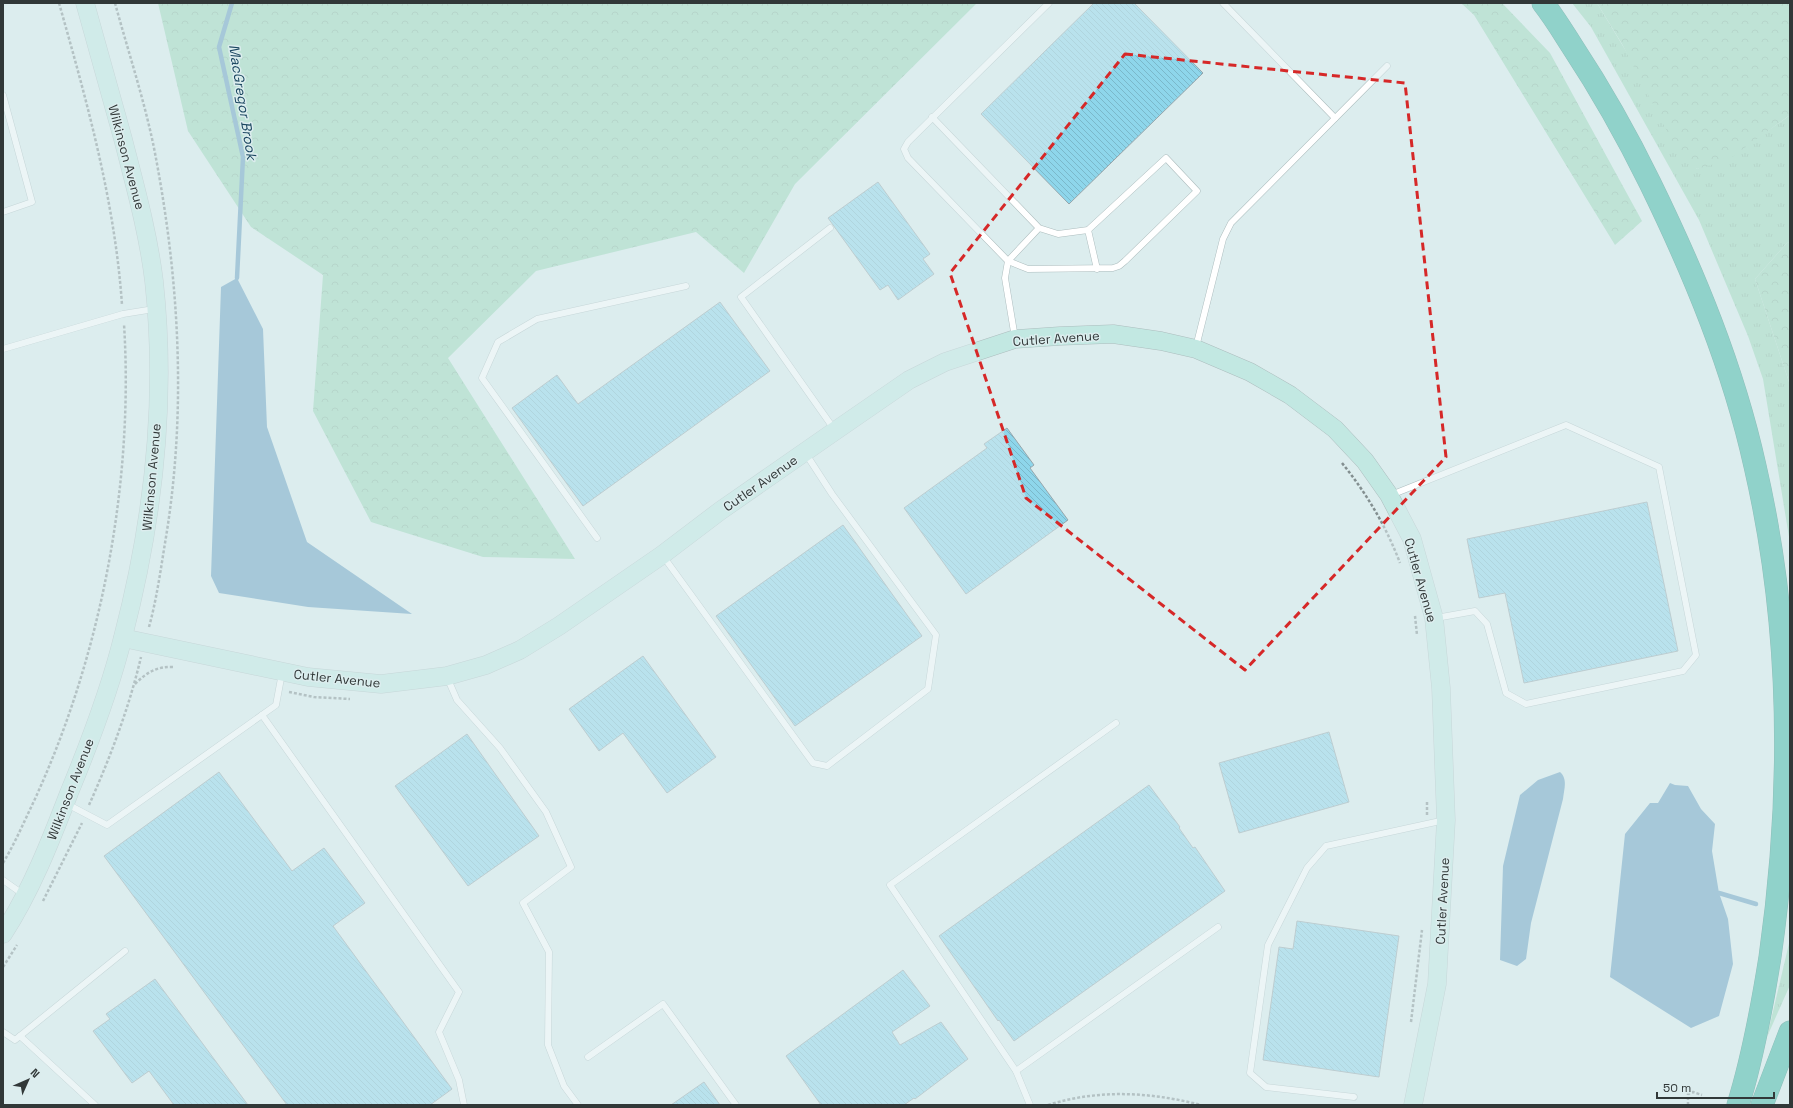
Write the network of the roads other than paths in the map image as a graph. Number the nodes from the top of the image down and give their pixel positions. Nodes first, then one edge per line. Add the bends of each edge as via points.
1 (86, 3) edge
2 (1049, 3) edge
3 (1222, 3) edge
4 (1543, 3) edge
5 (1387, 66) dead end
6 (3, 96) edge
7 (932, 118) junction
8 (1335, 118) junction
9 (3, 212) edge
10 (830, 228) dead end
11 (1039, 228) junction
12 (1088, 230) junction
13 (1008, 261) junction
14 (1097, 269) junction
15 (686, 286) dead end
16 (156, 309) junction
17 (1015, 339) junction
18 (3, 349) edge
19 (1196, 349) junction
20 (835, 431) junction
21 (804, 452) junction
22 (1389, 495) junction
23 (597, 538) dead end
24 (662, 555) junction
25 (1434, 618) junction
26 (123, 638) junction
27 (282, 672) junction
28 (446, 676) junction
29 (262, 715) junction
30 (1116, 723) dead end
31 (65, 803) junction
32 (1446, 820) junction
33 (3, 880) edge
34 (24, 895) junction
35 (1218, 926) dead end
36 (3, 934) edge
37 (125, 951) dead end
38 (3, 1032) edge
39 (1790, 1032) edge
40 (20, 1036) junction
41 (588, 1057) dead end
42 (1016, 1071) junction
43 (1354, 1097) dead end
44 (95, 1105) edge
45 (464, 1105) edge
46 (578, 1105) edge
47 (736, 1105) edge
48 (1030, 1105) edge
49 (1413, 1105) edge
50 (1738, 1105) edge
51 (1762, 1105) edge

1 - 16 street, Wilkinson Avenue via 144,216
2 - 7 lane
3 - 8 lane
4 - 50 highway via 1594,80 1636,156 1699,291 1733,386 1755,465 1771,548 1781,629 1786,808 1778,904 1764,996
5 - 8 lane
6 - 9 lane via 32,202
7 - 11 lane
7 - 13 lane via 908,142 904,149 908,158
8 - 19 lane via 1231,224 1223,239
10 - 20 lane via 741,296
11 - 12 lane via 1058,234
11 - 13 lane
12 - 14 lane
12 - 14 lane via 1166,158 1197,191 1119,266
13 - 14 lane via 1028,269
13 - 17 lane via 1005,278
15 - 23 lane via 536,319 498,342 482,378
16 - 18 lane via 123,314
16 - 26 street, Wilkinson Avenue via 159,365 156,454 146,534
17 - 19 street, Cutler Avenue via 1113,334
17 - 20 street, Cutler Avenue via 945,362 909,380
19 - 22 street, Cutler Avenue via 1250,372 1290,395 1335,429 1365,460
20 - 21 street, Cutler Avenue
21 - 24 street, Cutler Avenue
21 - 24 lane via 936,634 928,689 827,766 813,763
22 - 25 street, Cutler Avenue via 1412,539
22 - 25 lane via 1566,424 1659,467 1696,655 1683,670 1526,704 1506,693 1487,624 1475,611
24 - 28 street, Cutler Avenue via 520,650 486,665
25 - 32 street, Cutler Avenue via 1441,688
26 - 27 street, Cutler Avenue
26 - 31 street, Wilkinson Avenue via 106,697
27 - 28 street, Cutler Avenue via 381,684
27 - 29 lane via 276,705
28 - 46 lane via 457,700 500,748 546,812 571,867 523,903 549,952 548,1045 564,1086
29 - 31 lane via 107,825
29 - 45 lane via 459,992 439,1032 459,1080
30 - 42 lane via 890,885
31 - 34 street, Wilkinson Avenue
32 - 43 lane via 1326,846 1307,868 1268,945 1250,1073 1266,1087
32 - 49 street, Cutler Avenue via 1438,984
33 - 34 lane
34 - 36 street, Wilkinson Avenue
35 - 42 lane
37 - 40 lane
38 - 40 lane via 15,1040
39 - 51 highway
40 - 44 lane
41 - 47 lane via 663,1004
42 - 48 lane

